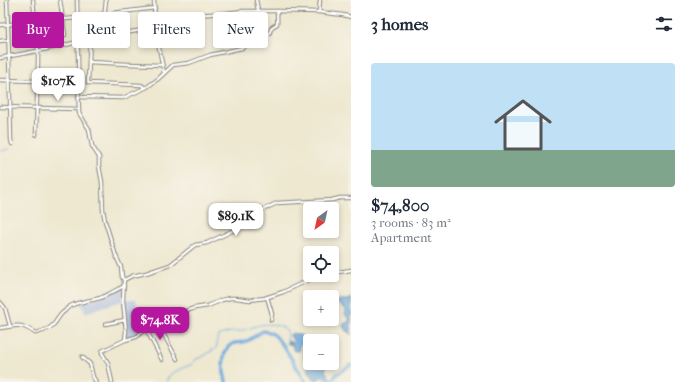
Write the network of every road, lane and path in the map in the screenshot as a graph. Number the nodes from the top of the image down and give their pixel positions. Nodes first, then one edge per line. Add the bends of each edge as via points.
1 (6, 0) edge
2 (33, 0) edge
3 (60, 0) edge
4 (77, 0) edge
5 (106, 0) edge
6 (154, 0) edge
7 (256, 0) edge
8 (320, 0) edge
9 (155, 8) junction
10 (258, 10) junction
11 (278, 11) junction
12 (34, 12) edge
13 (62, 12) edge
14 (77, 12) edge
15 (104, 12) edge
16 (121, 12) edge
17 (155, 12) edge
18 (319, 12) junction
19 (205, 14) edge
20 (351, 17) edge
21 (8, 24) junction
22 (12, 24) edge
23 (0, 25) edge
24 (64, 28) edge
25 (65, 35) dead end
26 (8, 40) junction
27 (0, 41) edge
28 (72, 43) edge
29 (78, 48) edge
30 (90, 48) edge
31 (159, 48) edge
32 (38, 50) junction
33 (9, 56) junction
34 (0, 58) edge
35 (89, 62) junction
36 (162, 65) junction
37 (164, 74) junction
38 (0, 80) edge
39 (10, 80) junction
40 (38, 81) junction
41 (78, 82) junction
42 (144, 88) junction
43 (78, 98) junction
44 (0, 107) edge
45 (11, 107) junction
46 (38, 109) junction
47 (78, 109) junction
48 (36, 135) dead end
49 (12, 144) dead end
50 (351, 198) edge
51 (351, 270) edge
52 (339, 272) edge
53 (124, 280) junction
54 (305, 282) edge
55 (124, 286) junction
56 (267, 297) junction
57 (0, 302) edge
58 (125, 320) junction
59 (271, 320) dead end
60 (157, 322) junction
61 (105, 324) dead end
62 (10, 326) junction
63 (0, 328) edge
64 (146, 329) junction
65 (124, 340) junction
66 (82, 357) dead end
67 (177, 359) dead end
68 (162, 360) dead end
69 (96, 382) edge
70 (112, 382) edge

1 - 21 street
2 - 12 street
3 - 13 street
4 - 14 street
5 - 15 street
6 - 9 street
7 - 10 street
8 - 18 street
9 - 16 street
9 - 17 street
10 - 11 street
10 - 19 street
11 - 18 street
11 - 37 street via 277,24 267,35 242,48 173,66
18 - 20 street
21 - 22 street
21 - 23 street
21 - 26 street
24 - 25 street
26 - 27 street
26 - 33 street
28 - 32 street
29 - 41 street
30 - 35 street
31 - 36 street
32 - 33 street
32 - 40 street
33 - 34 street
33 - 39 street
35 - 36 street
35 - 42 street via 88,83 141,85
36 - 37 street
37 - 42 street
38 - 39 street
39 - 40 street
39 - 45 street
40 - 41 street
40 - 46 street
41 - 43 street
42 - 43 street via 123,98
43 - 47 street
44 - 45 street
45 - 46 street
45 - 49 street
46 - 47 street
46 - 48 street
47 - 53 street via 89,129 92,146 99,158 104,216
50 - 53 street via 277,203 258,212 232,232 208,243 195,244 170,265
51 - 52 street
53 - 55 street
54 - 56 street
55 - 58 street
55 - 62 street via 67,308 50,328 36,333 26,327
56 - 59 street via 272,314
56 - 60 street via 250,300 233,297 162,318
57 - 62 street via 5,308
58 - 61 street
58 - 65 street
60 - 64 street
60 - 67 street
62 - 63 street
64 - 65 street via 133,339
64 - 68 street
65 - 70 street via 102,352 108,363
66 - 69 street via 90,364

